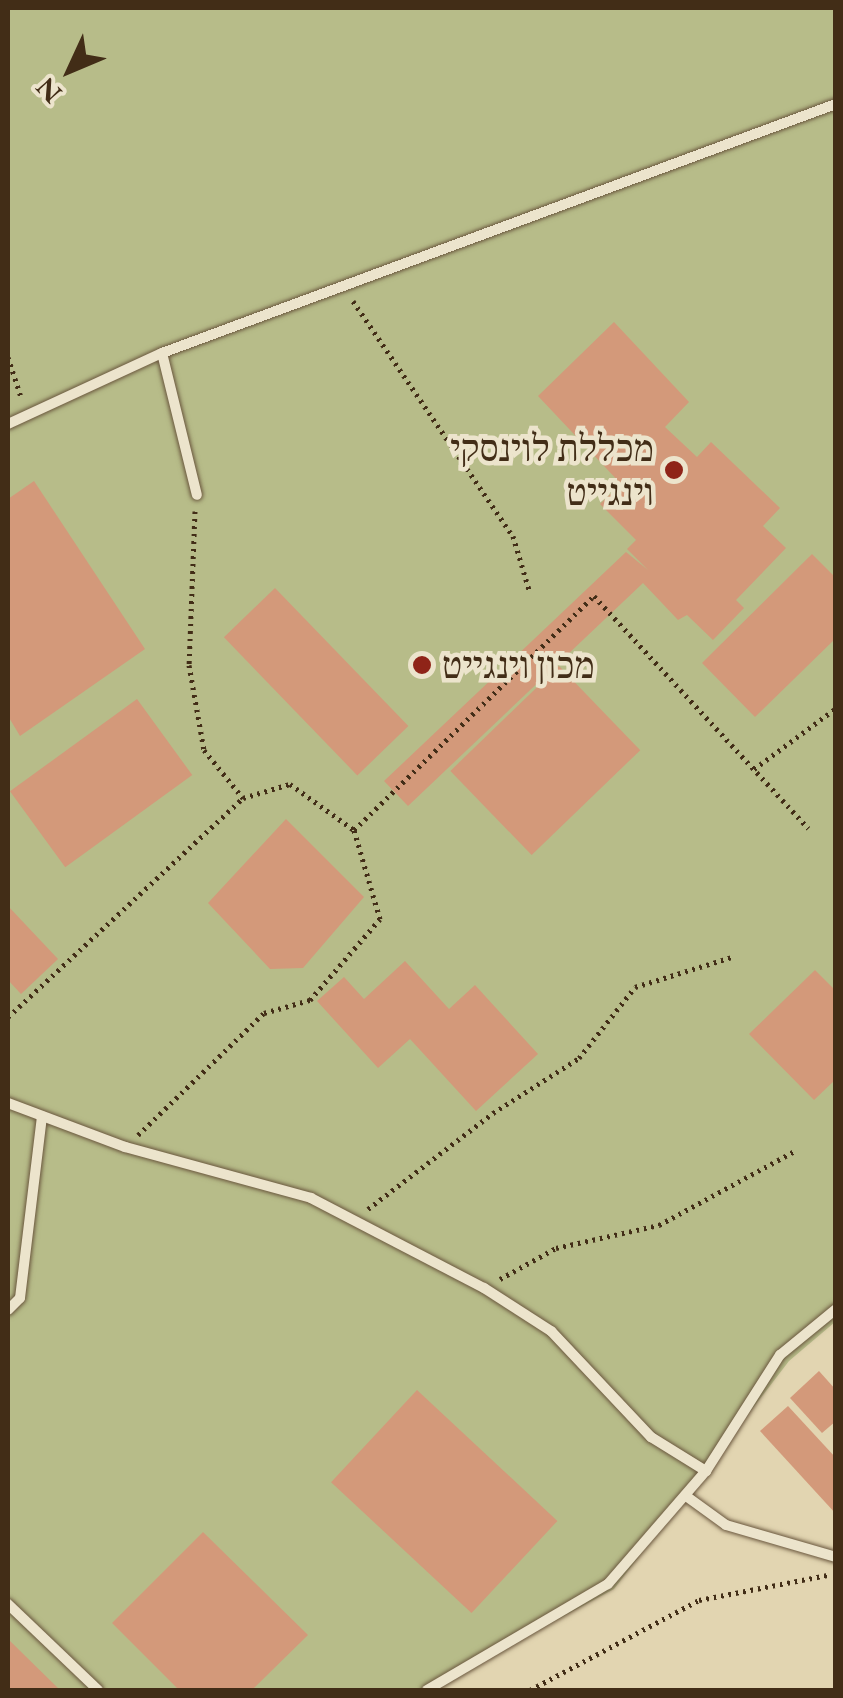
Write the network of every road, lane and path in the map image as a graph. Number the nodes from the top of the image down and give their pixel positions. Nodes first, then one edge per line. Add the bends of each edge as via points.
1 (836, 104) edge
2 (345, 290) junction
3 (162, 353) junction
4 (8, 358) edge
5 (26, 412) junction
6 (8, 424) edge
7 (197, 494) joint
8 (530, 593) dead end
9 (836, 708) edge
10 (754, 769) junction
11 (243, 798) junction
12 (808, 828) dead end
13 (354, 830) junction
14 (732, 957) dead end
15 (8, 1017) edge
16 (8, 1102) edge
17 (42, 1116) junction
18 (125, 1147) junction
19 (793, 1152) dead end
20 (354, 1220) junction
21 (484, 1288) junction
22 (836, 1309) edge
23 (8, 1310) edge
24 (706, 1471) junction
25 (686, 1496) junction
26 (836, 1557) edge
27 (836, 1574) edge
28 (8, 1604) edge
29 (98, 1690) edge
30 (427, 1690) edge
31 (530, 1690) edge

1 - 2 lane via 611,190 522,216
2 - 3 lane
2 - 8 path via 514,536
3 - 5 lane
3 - 7 lane
4 - 5 path
5 - 6 lane
7 - 11 path via 189,665 204,750
9 - 10 path
10 - 12 path
10 - 13 path via 594,596
11 - 13 path via 290,784
11 - 15 path
13 - 18 path via 380,919 310,1000 264,1013
14 - 20 path via 636,987 579,1058 494,1113
16 - 17 lane
17 - 18 lane
17 - 23 lane via 20,1298
18 - 20 lane via 311,1198
19 - 21 path via 659,1226 556,1248
20 - 21 lane
21 - 24 lane via 551,1331 651,1437
22 - 24 lane via 780,1356
24 - 25 lane
25 - 26 lane via 726,1525
25 - 30 lane via 608,1584
27 - 31 path via 700,1600
28 - 29 lane

